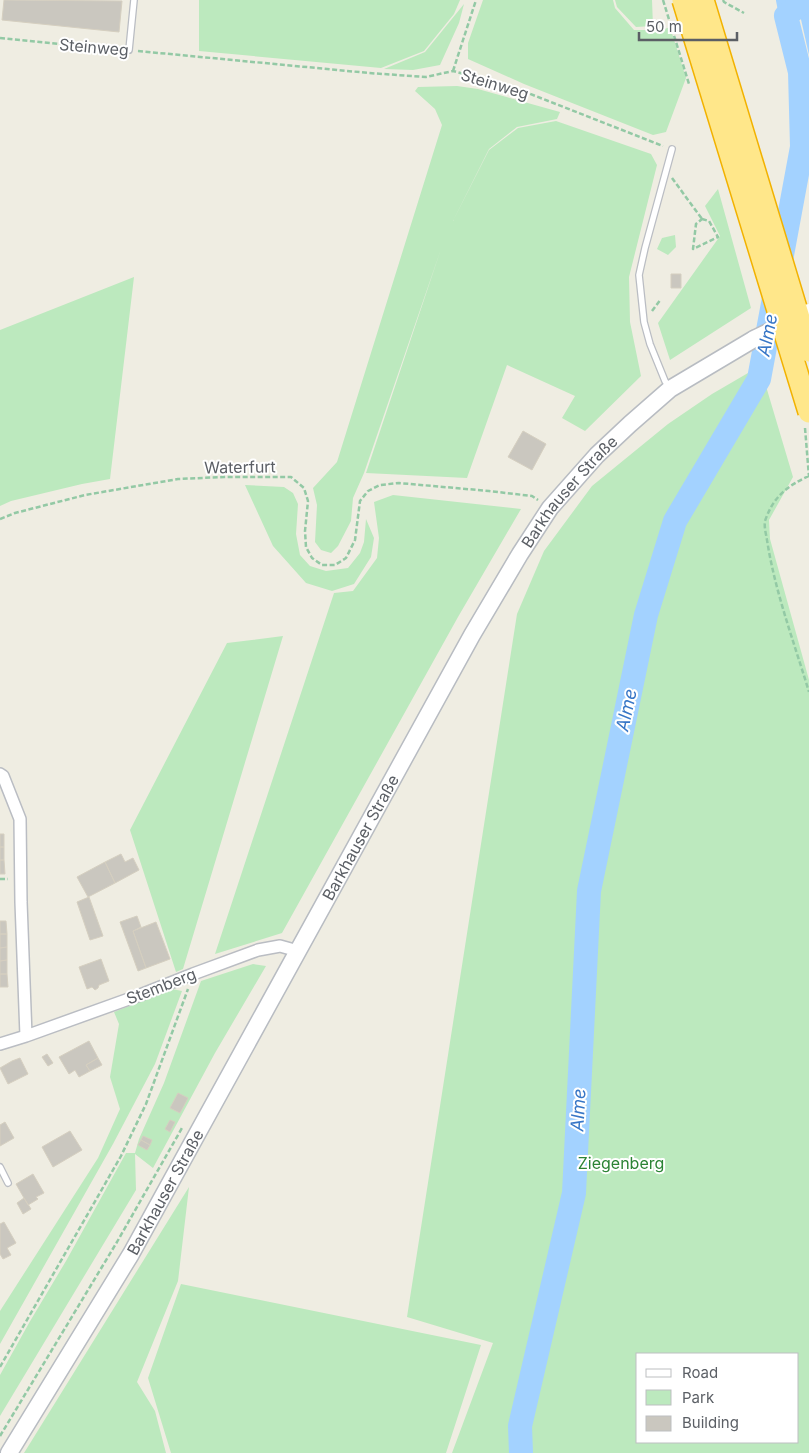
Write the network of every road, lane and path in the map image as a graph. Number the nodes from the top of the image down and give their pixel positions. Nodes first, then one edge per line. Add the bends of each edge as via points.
1 (134, 0) edge
2 (476, 0) edge
3 (663, 0) edge
4 (683, 0) edge
5 (703, 0) edge
6 (724, 0) edge
7 (744, 13) dead end
8 (0, 38) edge
9 (129, 50) junction
10 (453, 72) junction
11 (689, 84) dead end
12 (672, 149) joint
13 (665, 173) junction
14 (702, 219) junction
15 (809, 312) edge
16 (809, 351) edge
17 (670, 389) junction
18 (807, 418) edge
19 (809, 476) edge
20 (540, 501) dead end
21 (0, 519) edge
22 (809, 692) edge
23 (0, 774) edge
24 (298, 951) junction
25 (193, 974) junction
26 (26, 1036) junction
27 (0, 1044) edge
28 (187, 1120) dead end
29 (0, 1167) edge
30 (8, 1182) dead end
31 (0, 1367) edge
32 (0, 1436) edge
33 (8, 1453) edge

1 - 9 lane
2 - 10 path
3 - 11 path
4 - 18 highway, bridge
5 - 16 highway, bridge
6 - 7 path
8 - 9 path, Steinweg
9 - 10 path, Steinweg via 426,77
10 - 12 path, Steinweg via 510,86
12 - 13 lane
13 - 14 path via 671,175
13 - 17 lane via 639,275 644,322
14 - 14 path via 696,224 693,250 718,237 709,221
15 - 17 street, Barkhauser Straße, bridge via 754,339
17 - 24 street, Barkhauser Straße via 597,455 545,515 472,635
18 - 19 path
19 - 22 path via 792,484 775,499 764,523 778,591
20 - 21 path, Waterfurt via 532,496 489,491 380,484 360,501 356,540 346,558 335,565 322,565 312,558 306,547 304,530 308,502 304,488 291,477 178,479 85,495
23 - 26 street via 20,819
24 - 25 street, Stemberg via 280,946 258,950
24 - 33 street, Barkhauser Straße via 131,1254
25 - 26 street, Stemberg
25 - 31 path via 146,1104 121,1156
26 - 27 street, Stemberg
28 - 32 path
29 - 30 lane

